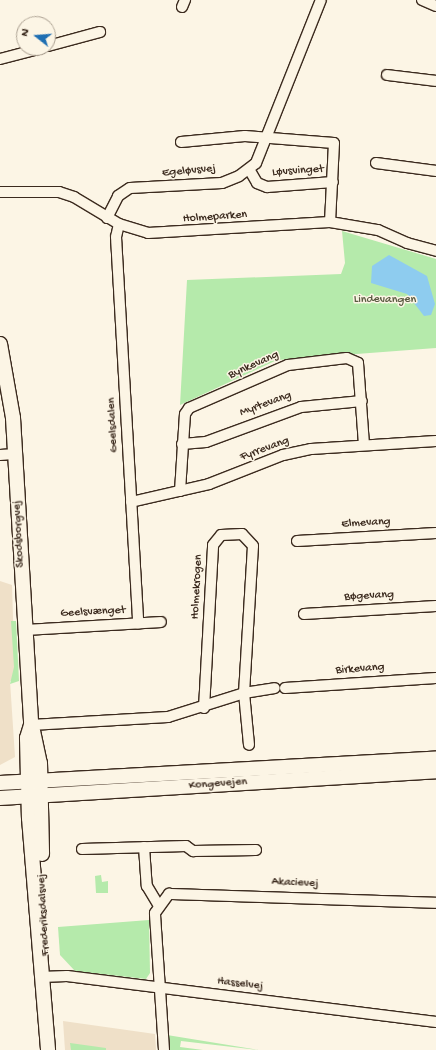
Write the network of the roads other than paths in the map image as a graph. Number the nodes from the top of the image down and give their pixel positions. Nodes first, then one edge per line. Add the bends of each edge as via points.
1 (321, 0) edge
2 (422, 0) edge
3 (436, 6) edge
4 (100, 32) dead end
5 (56, 44) edge
6 (16, 55) edge
7 (0, 59) edge
8 (387, 75) dead end
9 (436, 81) edge
10 (266, 137) junction
11 (181, 142) dead end
12 (376, 163) dead end
13 (250, 169) junction
14 (436, 170) edge
15 (333, 182) junction
16 (0, 192) edge
17 (107, 218) junction
18 (330, 222) junction
19 (119, 224) junction
20 (436, 251) edge
21 (0, 344) edge
22 (362, 401) junction
23 (436, 441) edge
24 (182, 444) junction
25 (364, 445) junction
26 (16, 454) junction
27 (0, 455) edge
28 (180, 491) junction
29 (131, 502) junction
30 (436, 533) edge
31 (297, 541) dead end
32 (436, 606) edge
33 (304, 614) dead end
34 (161, 622) dead end
35 (138, 624) junction
36 (26, 630) junction
37 (436, 678) edge
38 (244, 693) junction
39 (204, 708) junction
40 (31, 725) junction
41 (249, 745) dead end
42 (436, 759) edge
43 (436, 771) edge
44 (0, 782) edge
45 (34, 789) junction
46 (0, 791) edge
47 (0, 798) edge
48 (144, 847) junction
49 (82, 850) dead end
50 (256, 850) dead end
51 (436, 903) edge
52 (158, 904) junction
53 (45, 976) junction
54 (160, 988) junction
55 (436, 1022) edge
56 (48, 1050) edge
57 (53, 1050) edge
58 (164, 1050) edge

1 - 10 street
2 - 3 street
4 - 5 street
6 - 7 street
8 - 9 street
10 - 11 street
10 - 13 street via 256,163
10 - 15 street, Løvsvinget via 334,143
12 - 14 street
13 - 15 street, Løvsvinget via 257,183 266,187
13 - 17 street, Egeløvsvej via 205,186 130,188 118,196
15 - 18 street, Løvsvinget
16 - 17 street, Holmeparken via 59,192 74,197
17 - 19 street, Holmeparken
18 - 19 street, Holmeparken via 165,235
18 - 20 street, Holmeparken via 378,230 407,244
19 - 29 street, Geelsdalen via 116,237
21 - 26 main road, Skodsborgvej via 9,386
22 - 24 street, Myrtevang via 301,407 206,442
22 - 24 street, Bynkevang via 360,369 352,359 288,365 193,404 185,414
22 - 25 street, Bynkevang
23 - 25 street, Fyrrevang
24 - 28 street, Bynkevang
25 - 28 street, Fyrrevang via 311,449 283,455 226,479
26 - 27 street
26 - 36 main road, Skodsborgvej
28 - 29 street, Fyrrevang
29 - 35 street, Geelsdalen
30 - 31 street, Elmevang
32 - 33 street, Bøgevang
34 - 35 street, Geelsvænget
35 - 36 street, Geelsvænget
36 - 40 main road, Skodsborgvej
37 - 38 street, Birkevang via 280,688
38 - 39 street
38 - 39 street, Holmekrogen via 253,546 242,534 220,535 213,545
38 - 41 street, Holmekrogen
39 - 40 street via 168,717
40 - 45 main road, Skodsborgvej
42 - 45 main road, Kongevejen via 127,777
43 - 45 main road, Kongevejen
44 - 45 main road, Kongevejen
45 - 46 main road
45 - 47 main road, Kongevejen
45 - 53 main road, Frederiksdalsvej
48 - 49 street
48 - 50 street
48 - 52 street via 146,886
51 - 52 street, Akacievej via 177,892 169,894
52 - 54 street
53 - 54 street, Hasselvej
53 - 56 main road, Frederiksdalsvej
53 - 57 main road, Frederiksdalsvej
54 - 55 street, Hasselvej
54 - 58 street

